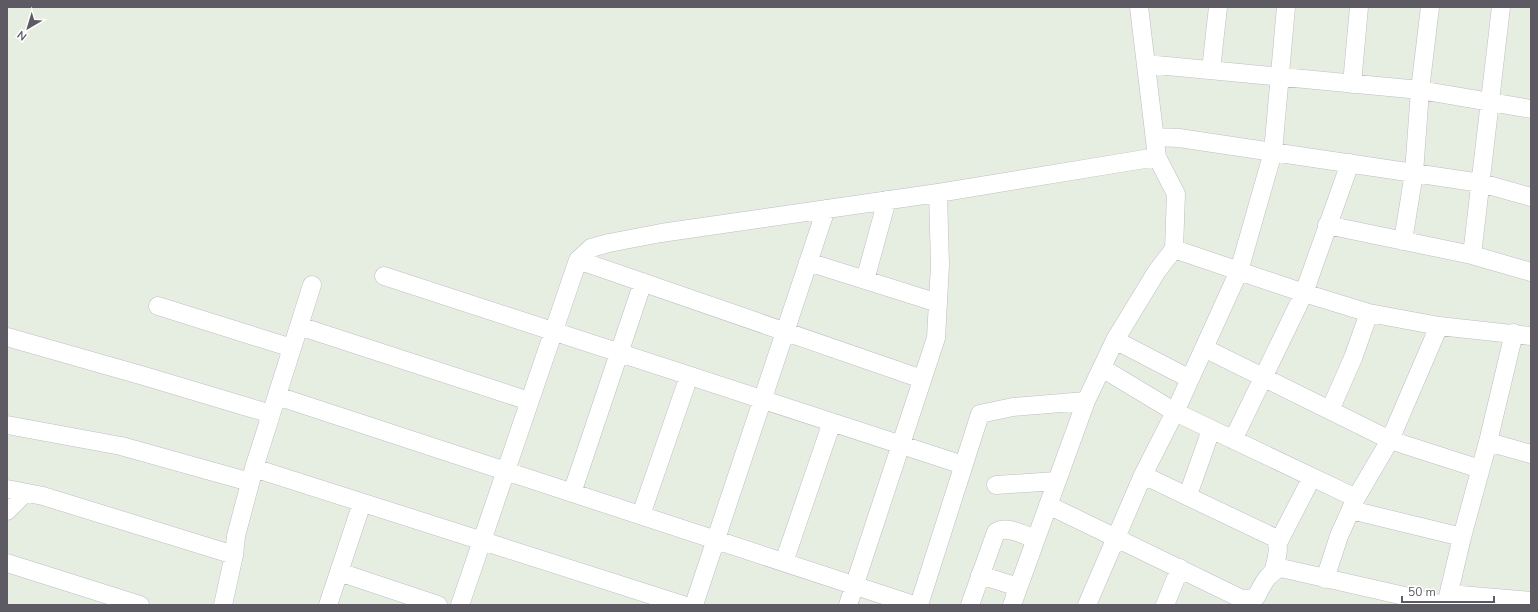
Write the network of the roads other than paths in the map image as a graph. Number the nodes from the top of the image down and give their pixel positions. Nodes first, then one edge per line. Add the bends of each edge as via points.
1 (1139, 7) edge
2 (1218, 7) edge
3 (1286, 7) edge
4 (1359, 7) edge
5 (1430, 7) edge
6 (1501, 7) edge
7 (1146, 64) junction
8 (1211, 70) junction
9 (1279, 76) junction
10 (1352, 84) junction
11 (1420, 90) junction
12 (1490, 102) junction
13 (1531, 109) edge
14 (1155, 137) junction
15 (1272, 152) junction
16 (1157, 157) junction
17 (1350, 163) junction
18 (1414, 173) junction
19 (1481, 183) junction
20 (938, 193) junction
21 (1531, 197) edge
22 (887, 200) junction
23 (826, 209) junction
24 (1327, 225) junction
25 (1403, 240) junction
26 (1174, 249) junction
27 (1472, 255) junction
28 (578, 260) junction
29 (808, 262) junction
30 (1530, 267) edge
31 (1239, 271) junction
32 (384, 276) dead end
33 (865, 280) junction
34 (643, 282) junction
35 (312, 285) dead end
36 (1304, 293) junction
37 (938, 303) junction
38 (158, 306) dead end
39 (1369, 313) junction
40 (299, 326) junction
41 (1439, 326) junction
42 (553, 331) junction
43 (785, 332) junction
44 (1523, 335) edge
45 (7, 337) edge
46 (1115, 340) junction
47 (292, 348) junction
48 (1204, 348) junction
49 (619, 352) junction
50 (1102, 368) junction
51 (689, 376) junction
52 (1264, 378) junction
53 (922, 379) junction
54 (1190, 379) junction
55 (277, 396) junction
56 (762, 400) junction
57 (529, 401) junction
58 (1086, 401) junction
59 (1330, 410) junction
60 (1175, 412) junction
61 (271, 414) junction
62 (832, 422) junction
63 (7, 425) edge
64 (1211, 430) junction
65 (1233, 440) junction
66 (1390, 440) junction
67 (1488, 442) junction
68 (900, 445) junction
69 (1531, 454) edge
70 (963, 465) junction
71 (1480, 469) junction
72 (506, 471) junction
73 (252, 475) junction
74 (1143, 475) junction
75 (1312, 477) junction
76 (1056, 481) junction
77 (996, 485) dead end
78 (7, 489) edge
79 (572, 492) junction
80 (26, 493) junction
81 (1188, 495) junction
82 (362, 503) junction
83 (1353, 504) junction
84 (1048, 505) junction
85 (7, 511) edge
86 (641, 515) junction
87 (1462, 536) junction
88 (1116, 538) junction
89 (1035, 539) junction
90 (716, 540) junction
91 (482, 541) junction
92 (1278, 543) junction
93 (234, 555) junction
94 (784, 562) junction
95 (7, 563) edge
96 (1180, 568) junction
97 (1274, 570) junction
98 (339, 572) junction
99 (980, 575) junction
100 (1325, 579) junction
101 (854, 585) junction
102 (1018, 587) junction
103 (1446, 601) edge
104 (1531, 601) edge
105 (140, 605) edge
106 (223, 605) edge
107 (328, 605) edge
108 (438, 605) edge
109 (460, 605) edge
110 (683, 605) edge
111 (694, 605) edge
112 (848, 605) edge
113 (914, 605) edge
114 (919, 605) edge
115 (970, 605) edge
116 (1012, 605) edge
117 (1086, 605) edge
118 (1165, 605) edge

1 - 7 street
2 - 8 street
3 - 9 street
4 - 10 street
5 - 11 street
6 - 12 street
7 - 8 street
7 - 14 street
8 - 9 street
9 - 10 street
9 - 15 street
10 - 11 street
11 - 12 street
11 - 18 street
12 - 13 street
12 - 19 street
14 - 15 street via 1179,138
14 - 16 street
15 - 17 street
15 - 31 street
16 - 20 street
16 - 26 street via 1176,194
17 - 18 street
17 - 24 street
18 - 19 street
18 - 25 street
19 - 21 street
19 - 27 street
20 - 22 street
20 - 37 street
22 - 23 street
22 - 33 street
23 - 28 street via 609,243 591,248
23 - 29 street
24 - 25 street
24 - 36 street
25 - 27 street
26 - 31 street
26 - 46 street via 1156,271
27 - 30 street
28 - 34 street
28 - 42 street
29 - 33 street
29 - 43 street
31 - 36 street
31 - 48 street
32 - 42 street
33 - 37 street
34 - 43 street
34 - 49 street
35 - 40 street
36 - 39 street
36 - 52 street
37 - 53 street via 936,338
38 - 47 street
39 - 41 street
39 - 59 street
40 - 47 street
40 - 57 street
41 - 44 street
41 - 66 street
42 - 49 street
42 - 57 street
43 - 53 street
43 - 56 street
44 - 67 street
45 - 61 street
46 - 50 street
46 - 54 street
47 - 55 street
48 - 52 street
48 - 54 street
49 - 51 street
49 - 79 street
50 - 58 street
50 - 60 street
51 - 56 street
51 - 86 street
52 - 59 street
52 - 65 street
53 - 68 street
54 - 60 street
55 - 61 street
55 - 72 street
56 - 62 street
56 - 90 street
57 - 72 street
58 - 70 street via 1013,407 980,414
58 - 76 street
59 - 66 street
60 - 64 street
60 - 74 street
61 - 73 street
62 - 68 street
62 - 94 street
63 - 73 street via 121,446
64 - 65 street
64 - 81 street
65 - 75 street
66 - 71 street
66 - 83 street
67 - 69 street
67 - 71 street
68 - 70 street
68 - 101 street
70 - 114 street
71 - 87 street
72 - 79 street
72 - 91 street
73 - 82 street
73 - 93 street via 236,536
74 - 81 street
74 - 88 street
75 - 83 street
75 - 92 street
76 - 77 street
76 - 84 street
78 - 80 street
79 - 86 street
80 - 85 street
80 - 93 street via 50,498
81 - 92 street via 1275,538
82 - 91 street
82 - 98 street
83 - 87 street
83 - 100 street
84 - 88 street
84 - 89 street
86 - 90 street
87 - 103 street
88 - 96 street
88 - 117 street
89 - 99 street via 1000,529 996,532
89 - 102 street
90 - 94 street
90 - 111 street
91 - 109 street
91 - 110 street
92 - 97 street
93 - 106 street
94 - 101 street
95 - 105 street
96 - 97 street via 1244,600 1256,597 1266,578
96 - 118 street
97 - 100 street via 1286,568
98 - 107 street
98 - 108 street
99 - 102 street
99 - 115 street
100 - 103 street
101 - 112 street
101 - 113 street
102 - 116 street
103 - 104 street

